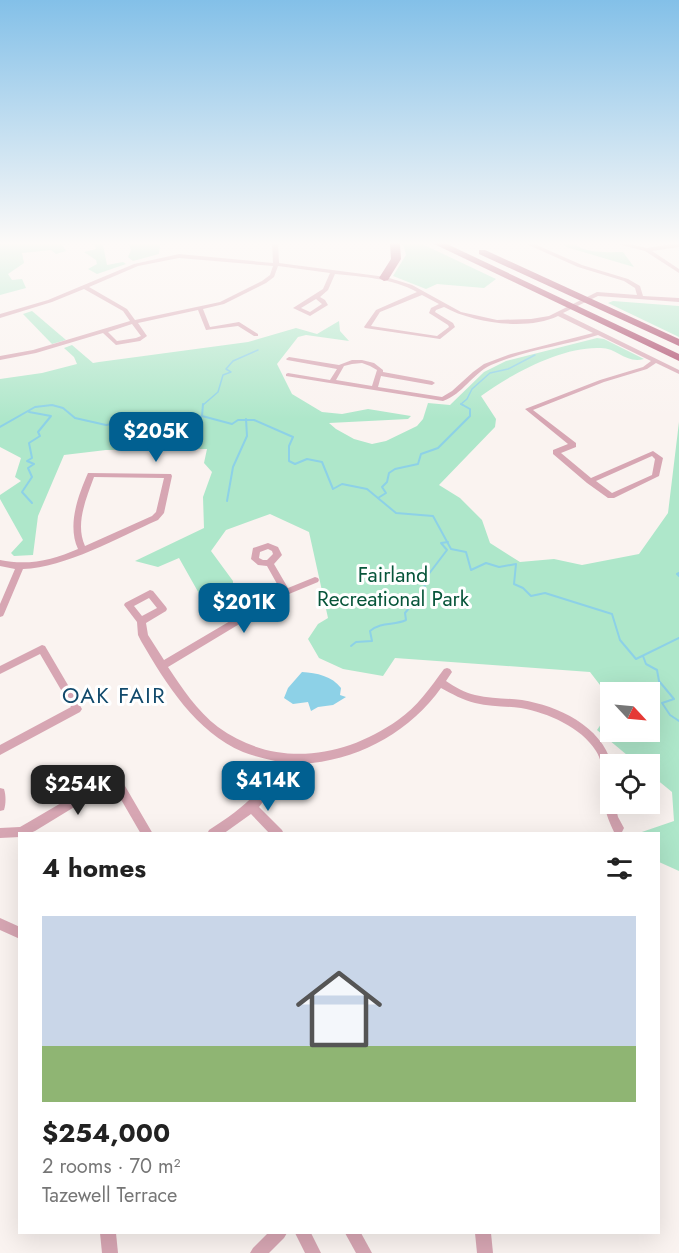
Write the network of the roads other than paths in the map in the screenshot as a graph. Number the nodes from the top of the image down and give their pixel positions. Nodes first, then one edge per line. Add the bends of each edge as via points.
1 (48, 301) edge
2 (110, 301) edge
3 (226, 301) edge
4 (401, 301) edge
5 (437, 301) edge
6 (559, 301) edge
7 (582, 301) edge
8 (588, 301) edge
9 (443, 305) junction
10 (571, 307) junction
11 (201, 310) junction
12 (559, 314) junction
13 (0, 316) edge
14 (134, 322) junction
15 (104, 331) junction
16 (598, 333) junction
17 (256, 335) dead end
18 (679, 343) edge
19 (679, 357) edge
20 (0, 358) edge
21 (289, 359) dead end
22 (655, 361) junction
23 (339, 367) junction
24 (679, 372) edge
25 (381, 374) junction
26 (288, 375) dead end
27 (332, 382) junction
28 (432, 382) dead end
29 (374, 389) junction
30 (590, 480) junction
31 (83, 550) junction
32 (0, 563) edge
33 (269, 563) dead end
34 (20, 567) junction
35 (315, 580) dead end
36 (5, 589) edge
37 (286, 592) junction
38 (0, 614) edge
39 (141, 621) dead end
40 (163, 665) junction
41 (0, 670) edge
42 (447, 672) dead end
43 (440, 683) junction
44 (0, 750) edge
45 (281, 758) junction
46 (0, 793) edge
47 (0, 806) edge
48 (252, 807) junction
49 (618, 828) dead end
50 (18, 832) edge
51 (20, 832) edge
52 (146, 832) edge
53 (216, 832) edge
54 (276, 832) edge
55 (0, 833) edge
56 (0, 924) edge
57 (18, 932) edge
58 (108, 1234) edge
59 (278, 1234) edge
60 (304, 1234) edge
61 (354, 1234) edge
62 (483, 1234) edge
63 (110, 1253) edge
64 (258, 1253) edge
65 (313, 1253) edge
66 (364, 1253) edge
67 (485, 1253) edge

1 - 13 street
2 - 14 street via 125,310
3 - 11 street
4 - 9 street via 378,311 367,327 438,338 452,327 432,313
5 - 9 street
6 - 10 highway
7 - 10 street
8 - 18 highway
9 - 12 street via 467,316 497,322 531,321
10 - 12 street
10 - 19 highway
11 - 14 street
11 - 17 street via 208,329 239,324
12 - 16 street
14 - 15 street
14 - 15 street via 144,336 138,340 116,343
15 - 20 street
16 - 22 street
16 - 29 street via 495,361 477,370 443,399
21 - 23 street
22 - 24 street
22 - 30 street via 645,368 528,409 573,445 556,452
23 - 25 street via 358,361 376,366
23 - 27 street
25 - 28 street
25 - 29 street
26 - 27 street
27 - 29 street
30 - 30 street via 653,453 659,458 655,476 611,496
31 - 31 street via 158,515 168,476 91,475 76,531
31 - 34 street via 59,560
32 - 34 street
33 - 37 street
34 - 36 street
35 - 37 street
36 - 38 street
37 - 40 street
39 - 40 street via 143,635
40 - 45 street via 214,731 244,748
41 - 44 street via 42,649 77,709
42 - 43 street
43 - 45 street via 402,723 361,748 314,759
43 - 49 street via 471,698 543,709 591,738 608,766 609,812
45 - 48 street via 271,784
46 - 47 street
48 - 53 street
48 - 54 street
50 - 55 street
51 - 52 street via 114,777
56 - 57 street
58 - 63 street
59 - 64 street
60 - 65 street
61 - 66 street
62 - 67 street

